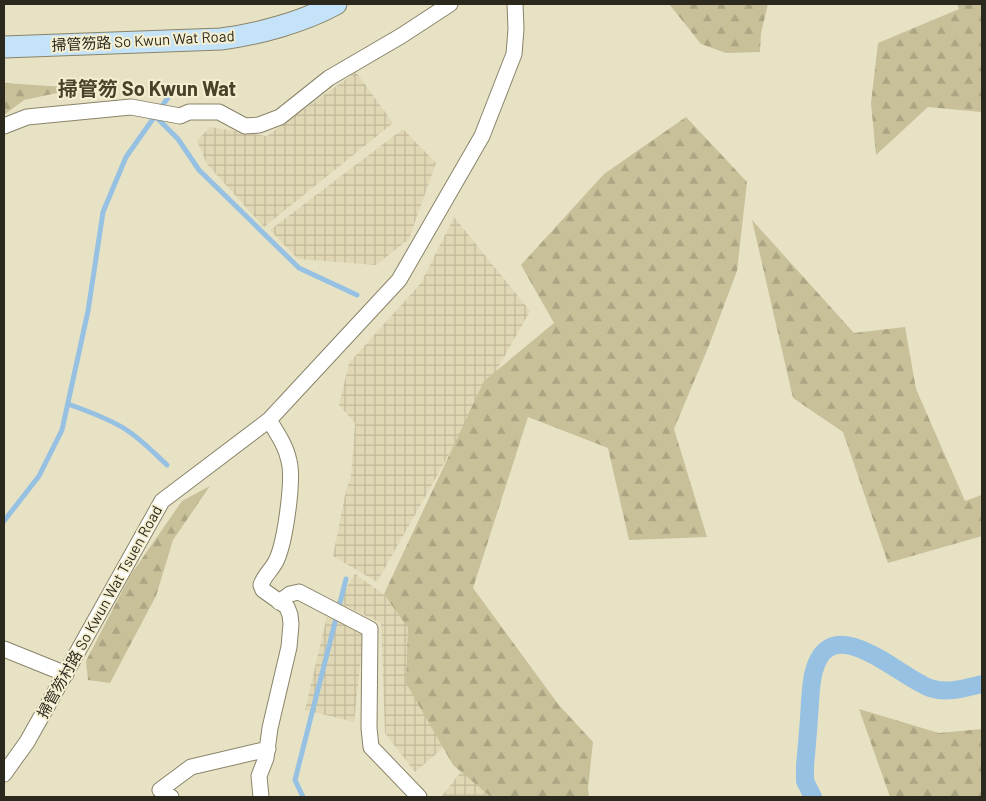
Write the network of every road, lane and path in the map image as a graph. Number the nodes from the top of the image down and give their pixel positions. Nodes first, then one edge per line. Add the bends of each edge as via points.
1 (336, 4) edge
2 (450, 4) edge
3 (515, 4) edge
4 (4, 47) edge
5 (4, 126) edge
6 (269, 420) junction
7 (279, 602) junction
8 (4, 649) edge
9 (66, 674) junction
10 (268, 749) junction
11 (4, 774) edge
12 (171, 797) edge
13 (261, 797) edge
14 (419, 797) edge

1 - 4 street, 掃管笏路 So Kwun Wat Road via 279,26 228,38
2 - 5 street via 329,78 280,117 259,126 245,126 219,112 189,112 180,116 130,107 28,117
3 - 6 street, 掃管笏村路 So Kwun Wat Tsuen Road via 514,54 482,136 399,280
6 - 7 street via 286,450 291,470 280,550 261,585
6 - 9 street, 掃管笏村路 So Kwun Wat Tsuen Road via 162,501
7 - 10 street via 287,607 290,615 290,635
7 - 14 street via 299,592 369,627 368,728 371,747
8 - 9 street
9 - 11 street, 掃管笏村路 So Kwun Wat Tsuen Road via 27,742
10 - 12 street via 191,767 160,790
10 - 13 street via 259,776

